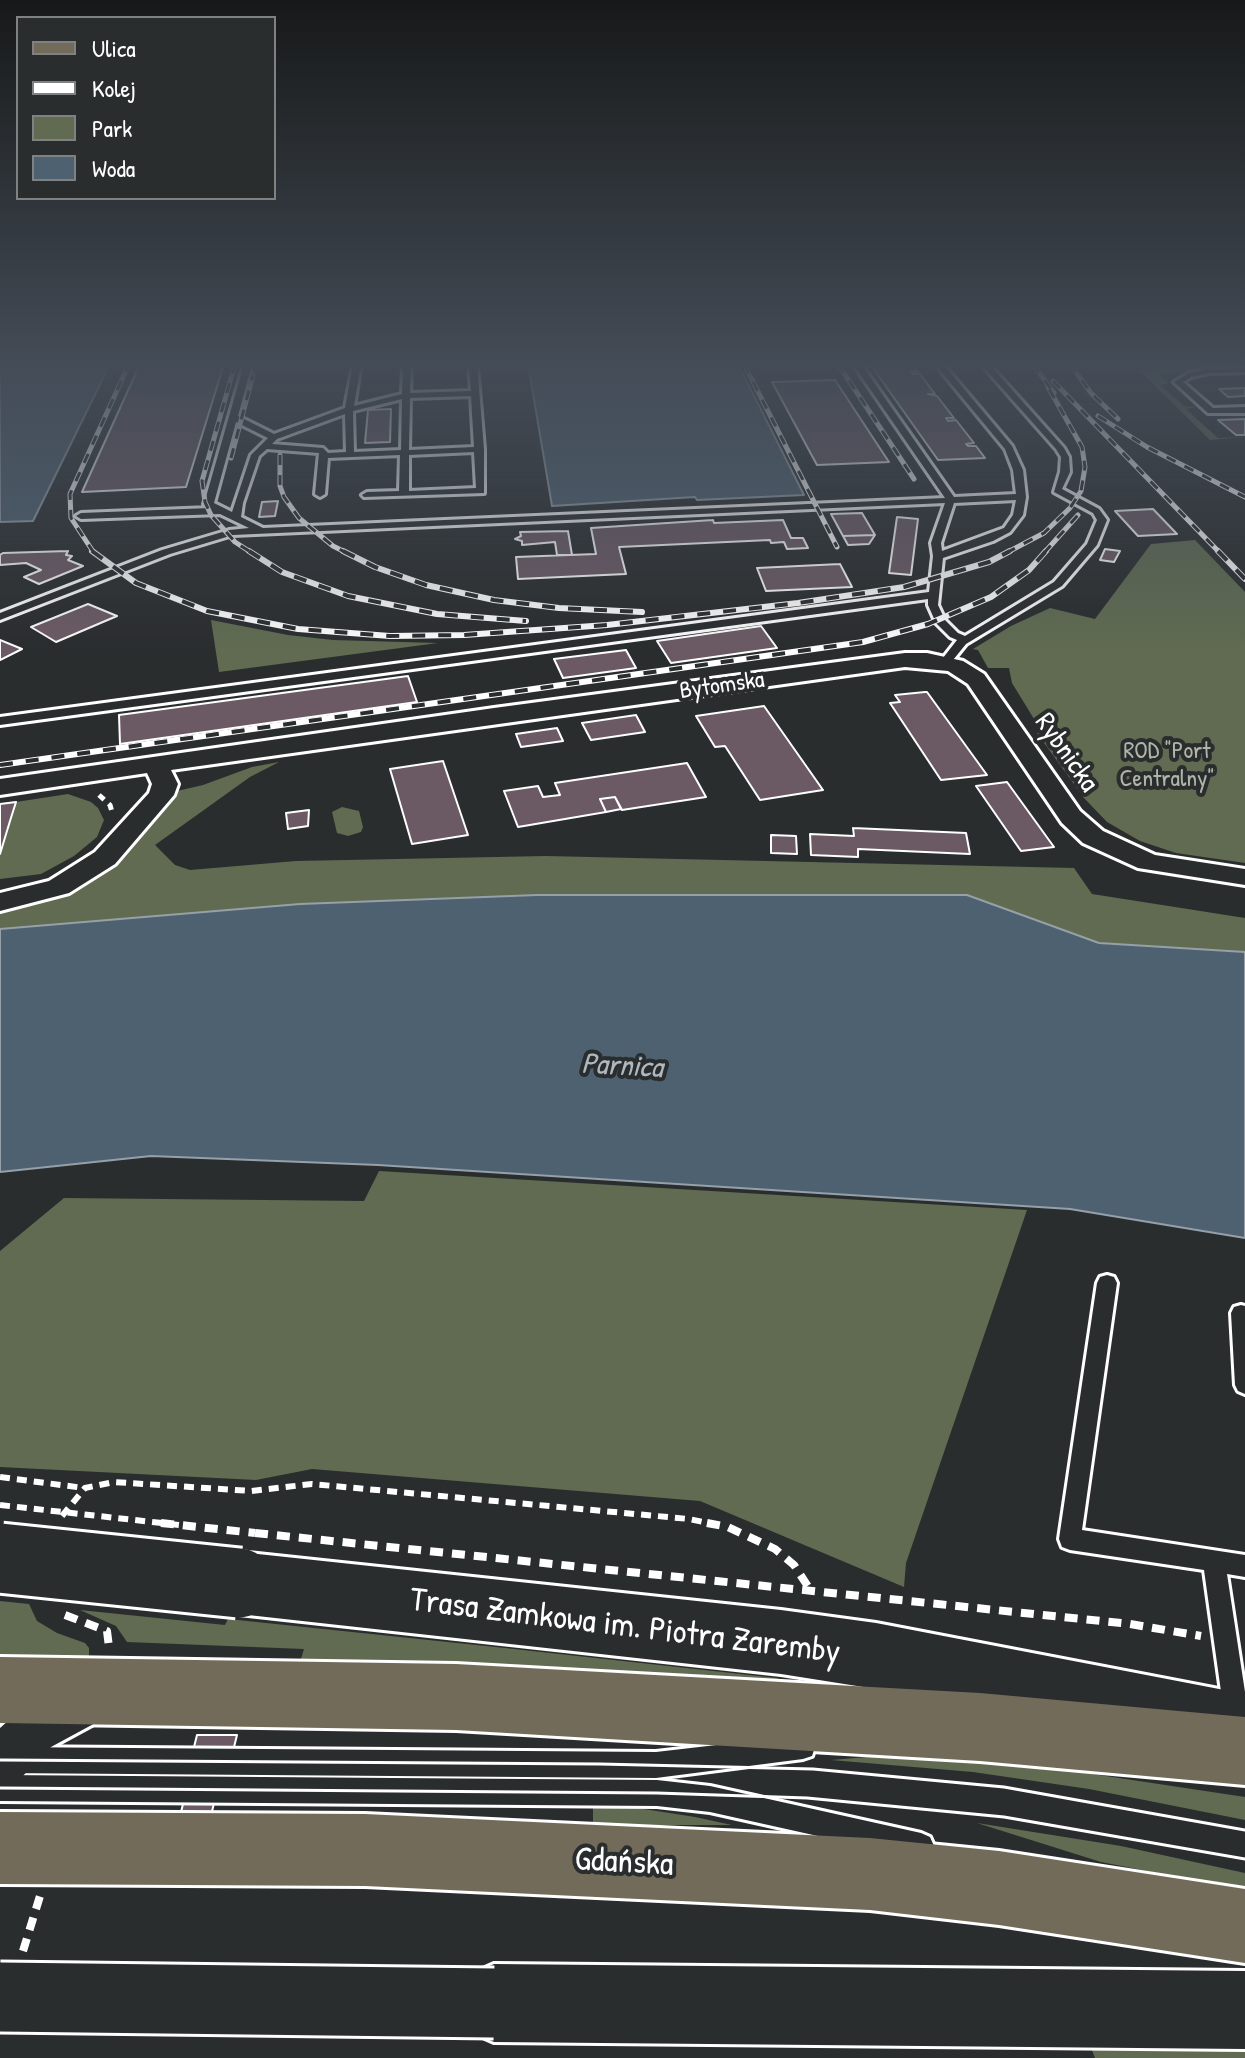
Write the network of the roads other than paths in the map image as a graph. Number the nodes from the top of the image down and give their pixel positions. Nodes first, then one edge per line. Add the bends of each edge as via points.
1 (221, 460) edge
2 (253, 460) edge
3 (324, 460) edge
4 (405, 460) edge
5 (480, 460) edge
6 (925, 460) edge
7 (1014, 460) edge
8 (1065, 460) edge
9 (320, 494) dead end
10 (404, 494) junction
11 (367, 495) dead end
12 (1021, 497) junction
13 (950, 501) junction
14 (222, 511) junction
15 (81, 516) dead end
16 (236, 518) junction
17 (262, 530) junction
18 (938, 556) junction
19 (933, 595) junction
20 (0, 617) edge
21 (966, 640) junction
22 (945, 663) junction
23 (0, 721) edge
24 (155, 763) junction
25 (0, 787) edge
26 (1245, 877) edge
27 (0, 902) edge
28 (1107, 1283) dead end
29 (1241, 1313) dead end
30 (1245, 1385) edge
31 (0, 1558) edge
32 (1214, 1561) junction
33 (1245, 1566) edge
34 (119, 1675) junction
35 (0, 1690) edge
36 (980, 1727) junction
37 (1243, 1735) edge
38 (1, 1768) edge
39 (0, 1848) edge
40 (952, 1853) dead end
41 (998, 1863) dead end
42 (1245, 1920) edge
43 (1245, 1926) edge
44 (0, 1997) edge
45 (1245, 2010) edge

1 - 14 lane via 209,504
2 - 16 lane
3 - 9 lane
4 - 10 lane
5 - 10 lane via 481,491
6 - 13 lane
7 - 12 lane
8 - 21 lane via 1057,490 1096,511 1102,520 1092,545 1058,584
10 - 11 lane
12 - 13 lane
12 - 18 lane via 1018,515 1007,530
13 - 17 lane
13 - 18 lane via 937,531
14 - 15 lane
14 - 16 lane
16 - 17 lane
17 - 20 lane via 191,542
18 - 19 lane
19 - 21 lane via 938,619
19 - 23 lane
21 - 22 lane
22 - 24 street, Bytomska via 901,660
22 - 26 street, Rybnicka via 977,680 1071,817 1089,834 1148,862
24 - 25 street, Bytomska
24 - 27 street via 164,789 108,855 81,876
28 - 32 lane via 1070,1539
29 - 30 lane
31 - 37 main road, Trasa Zamkowa im. Piotra Zaremby, bridge via 247,1558 876,1656
32 - 33 lane
32 - 37 lane
34 - 35 main road
34 - 36 main road
34 - 38 street via 34,1730
36 - 37 main road
36 - 38 lane via 656,1765
38 - 40 lane via 657,1793 710,1799
39 - 43 main road, Gdańska via 365,1850 870,1874
41 - 42 lane
44 - 45 main road, bridge

